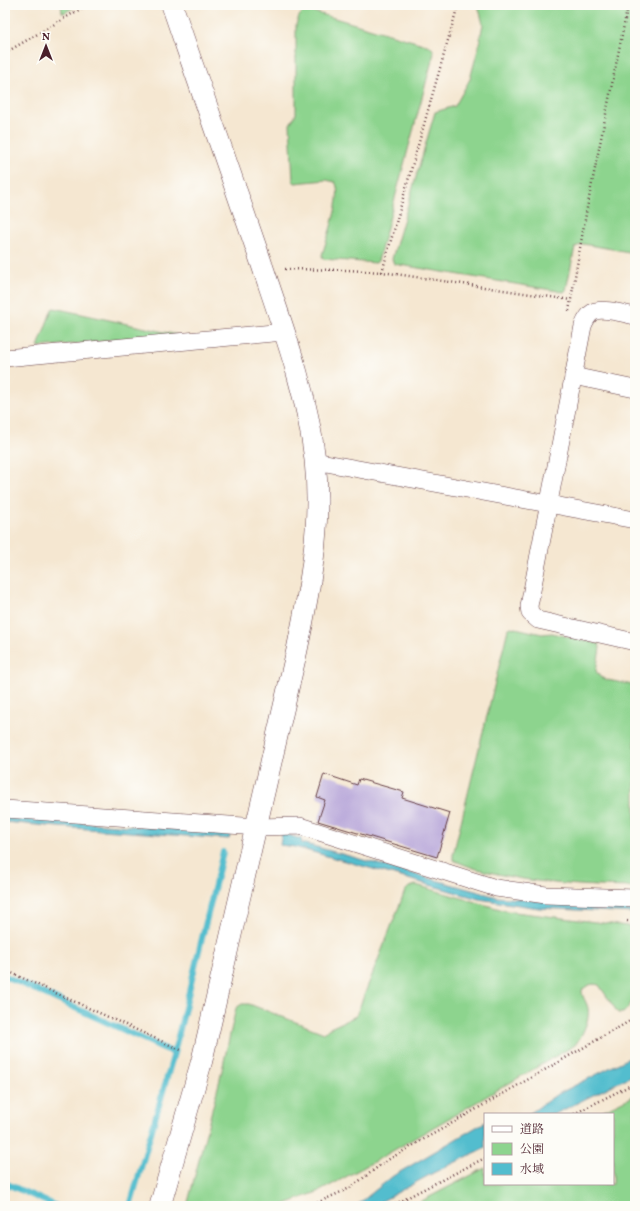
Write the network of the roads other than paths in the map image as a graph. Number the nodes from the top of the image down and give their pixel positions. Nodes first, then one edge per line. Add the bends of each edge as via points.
1 (172, 5) edge
2 (635, 316) edge
3 (284, 332) junction
4 (5, 358) edge
5 (574, 376) junction
6 (635, 389) edge
7 (315, 461) junction
8 (548, 504) junction
9 (635, 520) edge
10 (635, 642) edge
11 (5, 809) edge
12 (257, 827) junction
13 (635, 898) edge
14 (160, 1206) edge

1 - 3 street
2 - 5 street via 601,310 593,312 583,326
3 - 4 street
3 - 7 street via 301,388
5 - 6 street
5 - 8 street
7 - 8 street
7 - 12 street via 317,508 310,590
8 - 9 street
8 - 10 street via 530,600 530,613 538,620
11 - 12 street
12 - 13 street via 300,826 496,888 546,895
12 - 14 street via 202,1060

